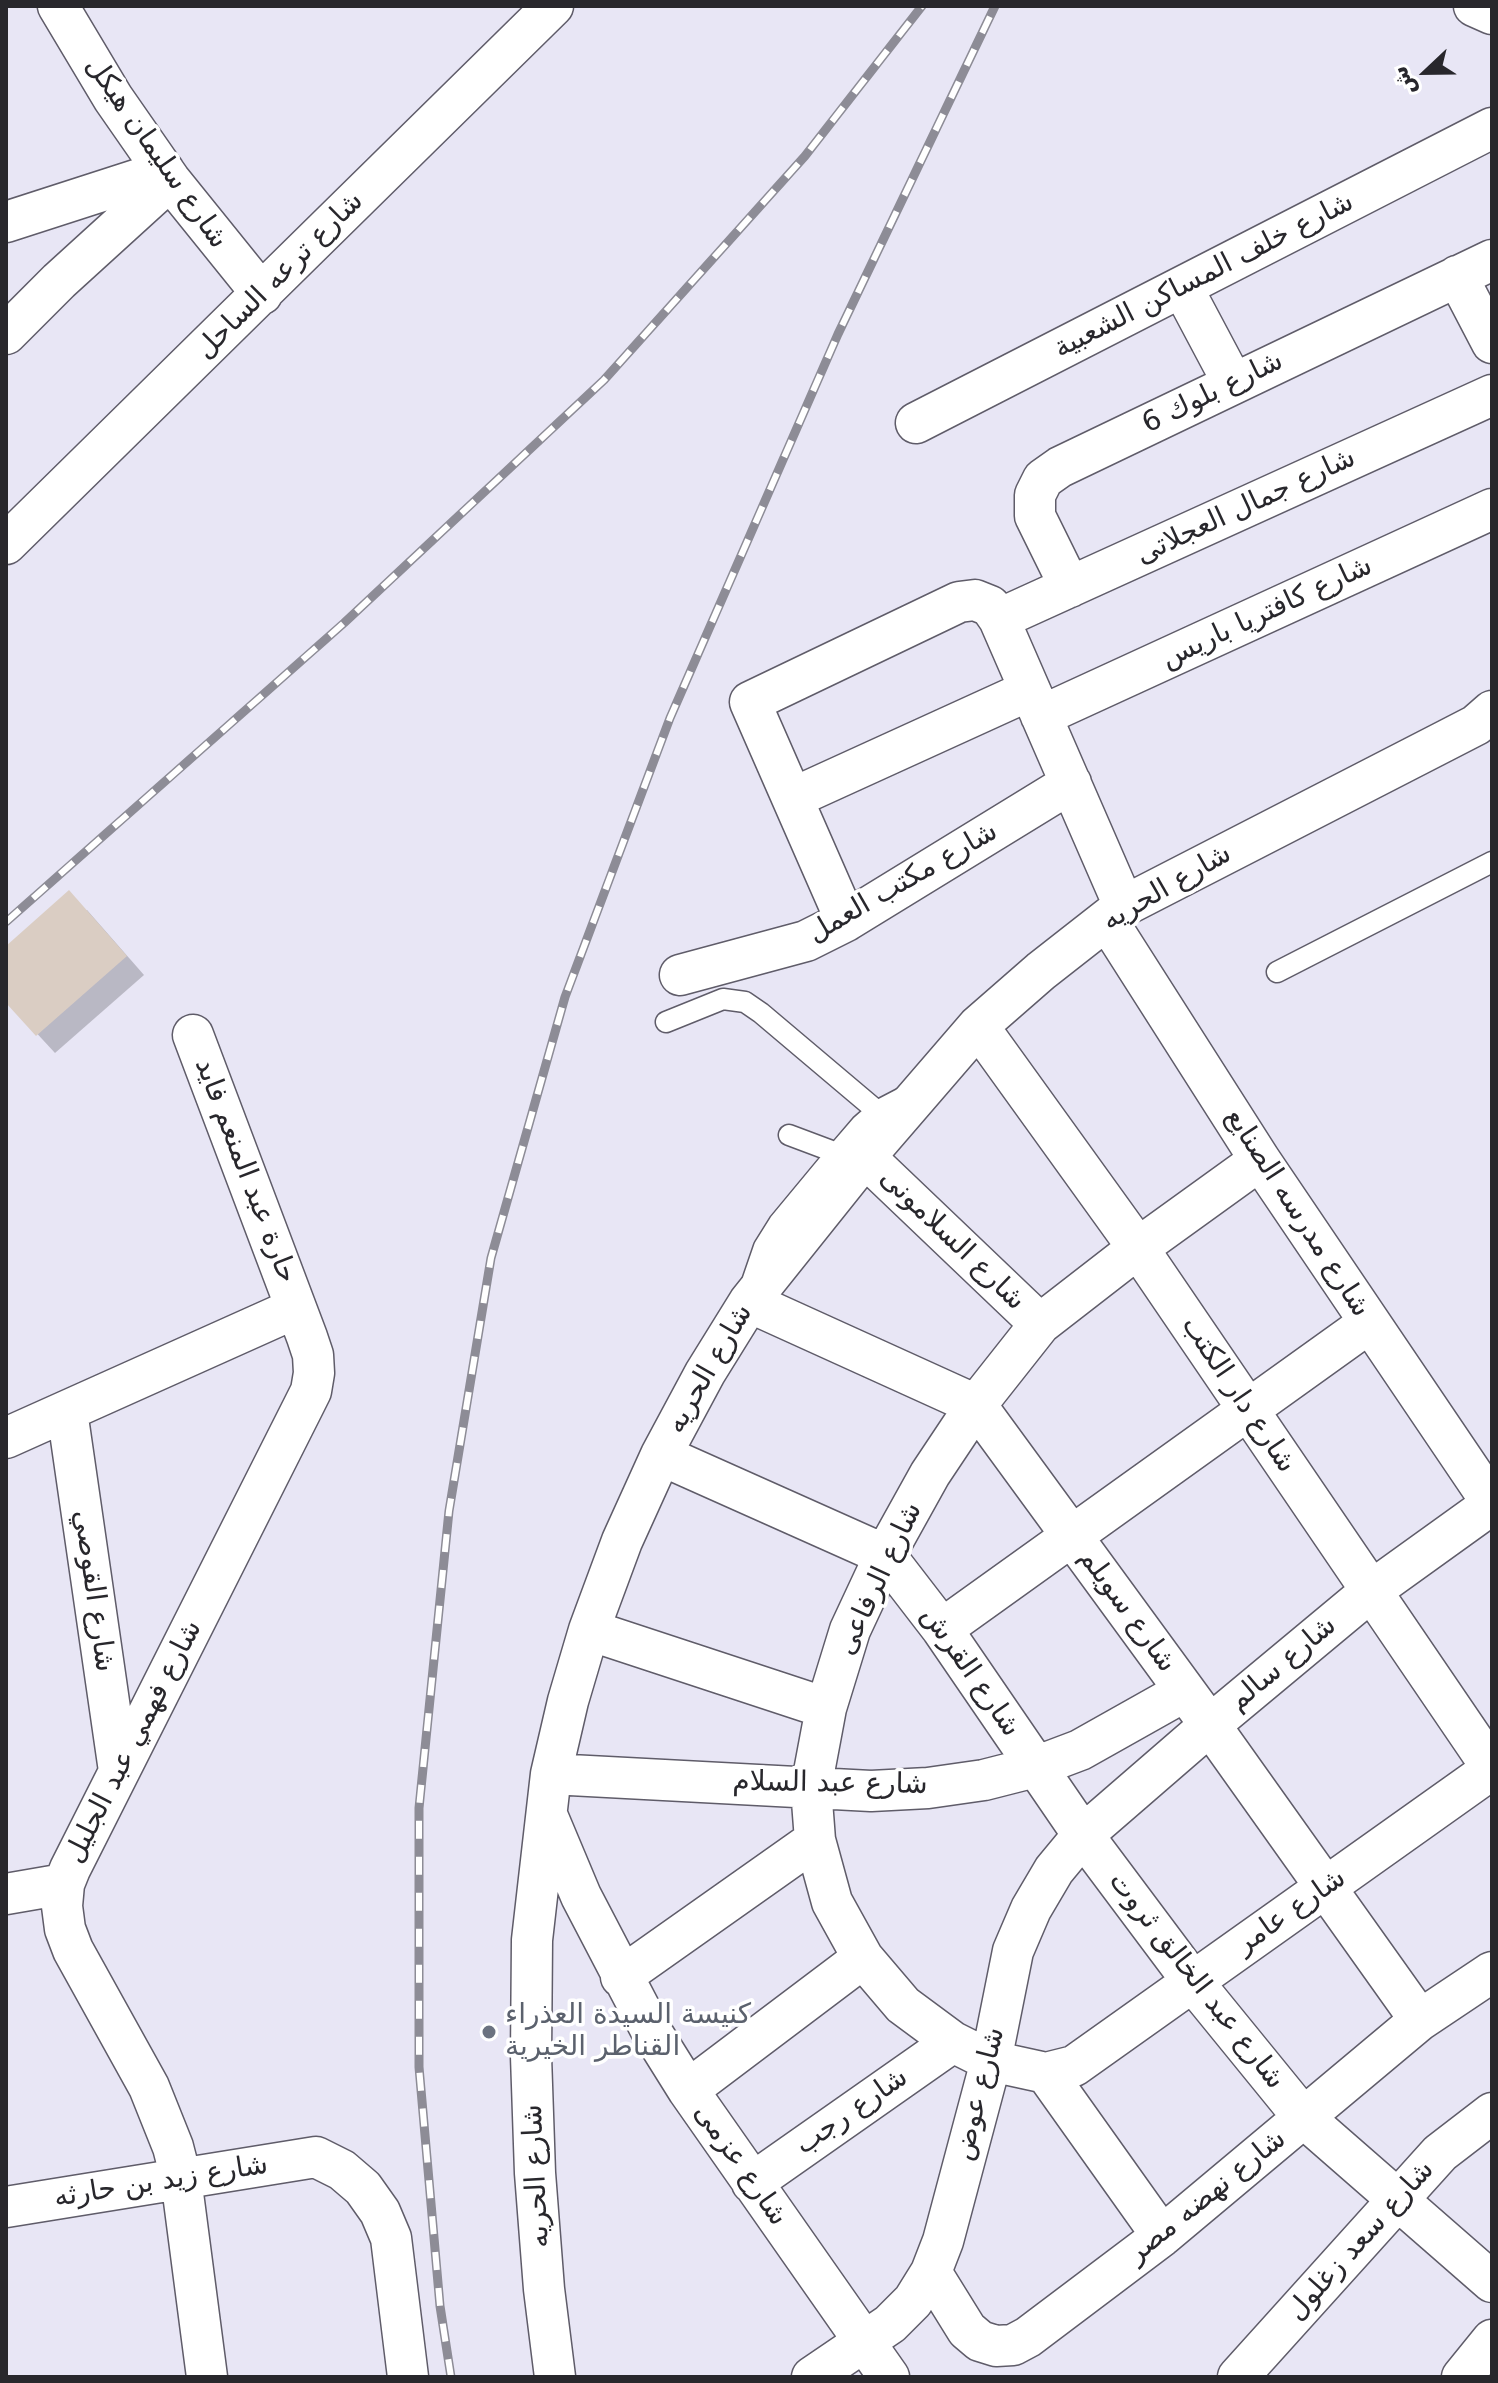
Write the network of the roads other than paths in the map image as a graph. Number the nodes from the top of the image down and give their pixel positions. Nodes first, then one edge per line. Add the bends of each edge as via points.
1 (58, 6) edge
2 (1474, 6) edge
3 (545, 9) edge
4 (1492, 14) edge
5 (1492, 128) edge
6 (167, 176) junction
7 (6, 222) edge
8 (1474, 268) edge
9 (1182, 287) junction
10 (262, 294) junction
11 (6, 334) edge
12 (1492, 343) edge
13 (1233, 383) junction
14 (1492, 395) edge
15 (916, 423) dead end
16 (1492, 509) edge
17 (6, 544) edge
18 (1070, 587) junction
19 (999, 619) junction
20 (1036, 703) junction
21 (1492, 711) edge
22 (1071, 783) junction
23 (793, 798) junction
24 (1492, 862) edge
25 (1115, 913) junction
26 (846, 921) junction
27 (1277, 972) dead end
28 (680, 975) dead end
29 (666, 1022) dead end
30 (978, 1026) junction
31 (193, 1035) dead end
32 (918, 1094) junction
33 (877, 1111) junction
34 (789, 1135) dead end
35 (851, 1155) junction
36 (1260, 1160) junction
37 (1138, 1248) junction
38 (749, 1302) junction
39 (296, 1308) junction
40 (1369, 1323) junction
41 (1040, 1324) junction
42 (976, 1405) junction
43 (1248, 1409) junction
44 (67, 1411) junction
45 (6, 1438) edge
46 (661, 1455) junction
47 (1492, 1503) edge
48 (1072, 1535) junction
49 (885, 1555) junction
50 (1371, 1591) junction
51 (942, 1629) junction
52 (589, 1630) junction
53 (1185, 1691) junction
54 (826, 1708) junction
55 (1210, 1725) junction
56 (1035, 1767) junction
57 (1492, 1769) edge
58 (119, 1771) junction
59 (551, 1774) junction
60 (811, 1788) junction
61 (546, 1812) junction
62 (1083, 1835) junction
63 (815, 1840) junction
64 (64, 1884) junction
65 (1326, 1887) junction
66 (6, 1894) edge
67 (863, 1958) junction
68 (1492, 1972) edge
69 (621, 1977) junction
70 (1193, 1982) junction
71 (1420, 2020) junction
72 (953, 2042) junction
73 (991, 2061) junction
74 (1046, 2073) junction
75 (688, 2090) junction
76 (1492, 2113) edge
77 (1303, 2117) junction
78 (181, 2178) junction
79 (752, 2183) junction
80 (1400, 2200) junction
81 (6, 2207) edge
82 (1162, 2236) junction
83 (931, 2272) junction
84 (1492, 2282) edge
85 (1492, 2340) edge
86 (864, 2343) junction
87 (207, 2377) edge
88 (408, 2377) edge
89 (555, 2377) edge
90 (812, 2377) edge
91 (889, 2377) edge
92 (1238, 2377) edge
93 (1462, 2377) edge

1 - 6 street, شارع سليمان هيكل
2 - 4 street
3 - 10 street, شارع ترعه الساحل
5 - 9 street, شارع خلف المساكن الشعبية
6 - 7 street
6 - 10 street, شارع سليمان هيكل
6 - 11 street
8 - 12 street
8 - 13 street, شارع بلوك 6
9 - 13 street
9 - 15 street, شارع خلف المساكن الشعبية
10 - 17 street, شارع ترعه الساحل
13 - 18 street, شارع بلوك 6 via 1043,479 1035,495 1035,516
14 - 18 street, شارع جمال العجلاتى
16 - 20 street, شارع كافتريا باريس
18 - 19 street, شارع جمال العجلاتى
19 - 20 street, شارع مدرسه الصنايع
19 - 23 street via 990,606 975,600 959,602 750,702
20 - 22 street, شارع مدرسه الصنايع
20 - 23 street, شارع كافتريا باريس
21 - 25 street, شارع الحريه via 1476,725
22 - 25 street, شارع مدرسه الصنايع
22 - 26 street, شارع مكتب العمل
23 - 26 street
24 - 27 lane
25 - 30 street, شارع الحريه
25 - 36 street, شارع مدرسه الصنايع
26 - 28 street, شارع مكتب العمل via 806,941
29 - 33 lane via 723,999 745,1002
30 - 32 street, شارع الحريه
30 - 37 street, شارع دار الكتب
31 - 39 street, حارة عبد المنعم فايد
32 - 33 lane
32 - 35 street, شارع الحريه
33 - 35 lane via 861,1125
34 - 35 lane
35 - 38 street, شارع الحريه
35 - 41 street, شارع السلامونى
36 - 37 street, شارع الرفاعى
36 - 40 street, شارع مدرسه الصنايع
37 - 41 street, شارع الرفاعى
37 - 43 street, شارع دار الكتب
38 - 42 street, شارع سويلم
38 - 46 street, شارع الحريه
39 - 44 street
39 - 58 street, شارع فهمي عبد الجليل via 313,1355 311,1391
40 - 43 street
40 - 47 street, شارع مدرسه الصنايع
41 - 42 street, شارع الرفاعى
42 - 48 street, شارع سويلم
42 - 49 street, شارع الرفاعى
43 - 48 street
43 - 50 street, شارع دار الكتب
44 - 45 street
44 - 58 street, شارع القوصي
46 - 49 street, شارع القرش
46 - 52 street, شارع الحريه
47 - 50 street, شارع سالم
48 - 51 street
48 - 53 street, شارع سويلم
49 - 51 street, شارع القرش
49 - 54 street, شارع الرفاعى via 850,1630
50 - 55 street, شارع سالم
50 - 57 street, شارع دار الكتب
51 - 56 street, شارع القرش
52 - 54 street
52 - 59 street, شارع الحريه
53 - 55 street, شارع سويلم
53 - 56 street, شارع عبد السلام via 1080,1750
54 - 60 street, شارع الرفاعى
55 - 62 street, شارع سالم
55 - 65 street, شارع سويلم
56 - 60 street, شارع عبد السلام via 928,1788
56 - 62 street, شارع القرش
57 - 65 street, شارع عامر
58 - 64 street, شارع فهمي عبد الجليل
59 - 60 street, شارع عبد السلام
59 - 61 street, شارع الحريه
60 - 63 street, شارع الرفاعى
61 - 69 street, شارع عزمى
61 - 89 street, شارع الحريه via 532,1940 531,2056 536,2187
62 - 70 street, شارع عبد الخالق ثروت
62 - 73 street, شارع عوض via 1054,1870 1013,1951
63 - 67 street, شارع الرفاعى via 832,1902
63 - 69 street
64 - 66 street
64 - 78 street, شارع فهمي عبد الجليل via 65,1929 73,1950 149,2087
65 - 70 street, شارع عامر
65 - 71 street, شارع سويلم
67 - 72 street, شارع الرفاعى via 903,2005
67 - 75 street
68 - 71 street, شارع نهضه مصر
69 - 75 street, شارع عزمى
70 - 74 street, شارع عامر via 1074,2066
70 - 77 street, شارع عبد الخالق ثروت
71 - 77 street, شارع نهضه مصر
72 - 73 street, شارع الرفاعى
72 - 79 street, شارع رجب
73 - 74 street, شارع الرفاعى
73 - 83 street, شارع عوض
74 - 82 street
75 - 79 street, شارع عزمى
76 - 80 street, شارع سعد زغلول via 1440,2153
77 - 80 street, شارع عبد الخالق ثروت
77 - 82 street, شارع نهضه مصر
78 - 81 street, شارع زيد بن حارثه
78 - 87 street, شارع فهمي عبد الجليل
78 - 88 street, شارع زيد بن حارثه via 316,2157 363,2188 391,2238
79 - 86 street, شارع عزمى
80 - 84 street, شارع عبد الخالق ثروت
80 - 92 street, شارع سعد زغلول
82 - 83 street, شارع نهضه مصر via 1013,2345 980,2341 967,2330
83 - 86 street, شارع عوض via 913,2301
85 - 93 street
86 - 90 street, شارع عوض
86 - 91 street, شارع عزمى

